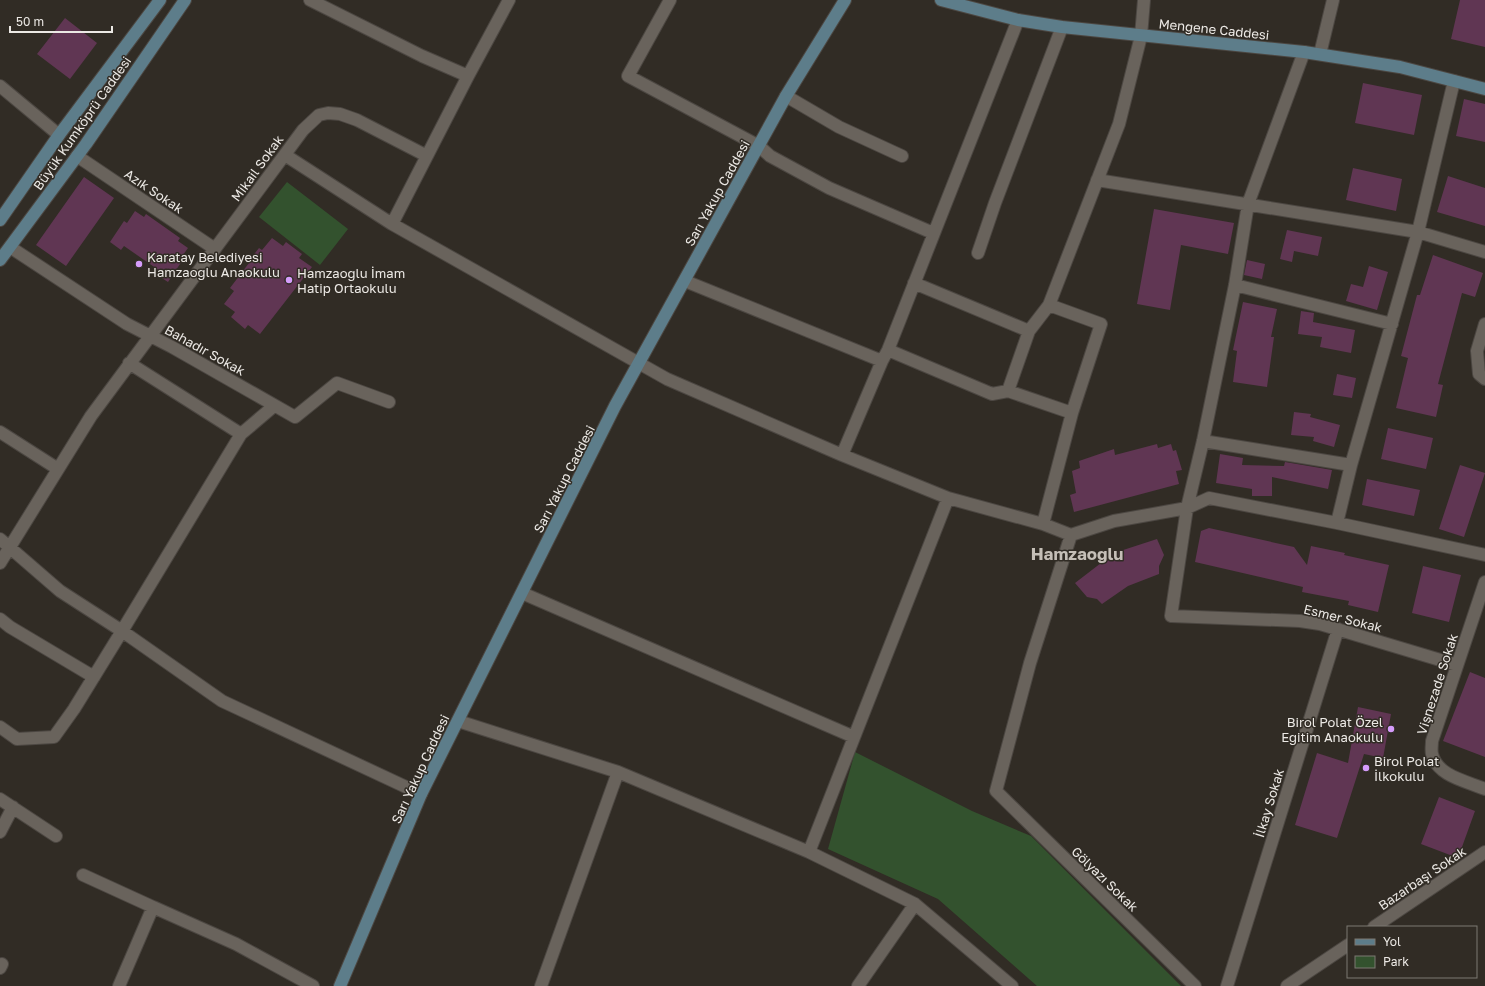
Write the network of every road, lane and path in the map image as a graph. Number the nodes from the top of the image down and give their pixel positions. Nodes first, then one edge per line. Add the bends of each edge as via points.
1 (160, 0) edge
2 (186, 0) edge
3 (310, 0) edge
4 (509, 0) edge
5 (670, 0) edge
6 (845, 0) edge
7 (941, 0) edge
8 (1144, 0) edge
9 (1333, 0) edge
10 (1018, 20) junction
11 (1062, 27) junction
12 (1141, 36) junction
13 (1304, 52) junction
14 (1320, 54) junction
15 (468, 76) junction
16 (1454, 81) junction
17 (0, 86) edge
18 (1485, 89) edge
19 (786, 96) junction
20 (59, 135) junction
21 (759, 146) junction
22 (285, 155) junction
23 (77, 156) junction
24 (427, 156) junction
25 (902, 156) dead end
26 (1097, 180) junction
27 (1248, 204) junction
28 (0, 220) edge
29 (392, 224) junction
30 (1418, 232) junction
31 (934, 233) junction
32 (10, 247) junction
33 (216, 249) junction
34 (1485, 252) edge
35 (978, 254) dead end
36 (0, 260) edge
37 (685, 281) junction
38 (914, 283) junction
39 (1235, 285) junction
40 (1049, 306) junction
41 (1392, 324) junction
42 (1485, 324) edge
43 (1029, 331) junction
44 (151, 336) junction
45 (885, 355) junction
46 (129, 363) junction
47 (639, 363) junction
48 (1485, 379) edge
49 (1008, 391) junction
50 (389, 402) dead end
51 (274, 406) junction
52 (1072, 412) junction
53 (0, 432) edge
54 (241, 434) junction
55 (1203, 441) junction
56 (842, 455) junction
57 (1351, 465) junction
58 (58, 469) junction
59 (948, 498) junction
60 (1187, 508) junction
61 (1337, 523) junction
62 (1043, 524) junction
63 (1071, 535) junction
64 (0, 539) edge
65 (10, 547) junction
66 (1485, 555) edge
67 (0, 563) edge
68 (1485, 582) edge
69 (522, 593) junction
70 (0, 619) edge
71 (1338, 629) junction
72 (122, 631) junction
73 (1457, 665) junction
74 (94, 677) junction
75 (458, 721) junction
76 (0, 727) edge
77 (854, 737) junction
78 (618, 772) junction
79 (1485, 789) edge
80 (421, 794) junction
81 (0, 799) edge
82 (12, 807) junction
83 (0, 832) edge
84 (56, 836) dead end
85 (809, 852) junction
86 (1485, 852) edge
87 (83, 875) dead end
88 (915, 904) junction
89 (153, 907) junction
90 (1375, 926) edge
91 (1347, 946) edge
92 (119, 986) edge
93 (313, 986) edge
94 (340, 986) edge
95 (540, 986) edge
96 (858, 986) edge
97 (1012, 986) edge
98 (1195, 986) edge
99 (1227, 986) edge
100 (1287, 986) edge

1 - 20 street, Büyük Kumköprü Caddesi
2 - 23 street, Büyük Kumköprü Caddesi
3 - 15 street
4 - 15 street
5 - 21 street via 628,76
6 - 19 street, Sarı Yakup Caddesi
7 - 10 street, Mengene Caddesi
8 - 12 street
9 - 14 street
10 - 11 street, Mengene Caddesi
10 - 31 street
11 - 12 street, Mengene Caddesi
11 - 35 street
12 - 13 street, Mengene Caddesi
12 - 26 street via 1119,124
13 - 14 street, Mengene Caddesi
13 - 27 street
14 - 16 street, Mengene Caddesi via 1400,67
15 - 24 street
16 - 18 street, Mengene Caddesi
16 - 30 street
17 - 20 street
19 - 21 street, Sarı Yakup Caddesi
19 - 25 street via 839,127
20 - 28 street, Büyük Kumköprü Caddesi
21 - 31 street via 770,156 829,188
21 - 37 street, Sarı Yakup Caddesi
22 - 24 street, Mikail Sokak via 303,130 319,115 328,113 356,120
22 - 29 street
22 - 33 street, Mikail Sokak
23 - 32 street, Büyük Kumköprü Caddesi
23 - 33 street, Azık Sokak
24 - 29 street
26 - 27 street
26 - 40 street
27 - 30 street
27 - 39 street
29 - 47 street
30 - 34 street
30 - 41 street
31 - 38 street
32 - 36 street, Büyük Kumköprü Caddesi
32 - 44 street, Bahadır Sokak via 127,324
33 - 44 street, Mikail Sokak
37 - 45 street
37 - 47 street, Sarı Yakup Caddesi
38 - 43 street
38 - 45 street
39 - 41 street
39 - 55 street
40 - 43 street
40 - 52 street via 1101,324
41 - 57 street
42 - 48 street via 1477,351 1479,374
43 - 49 street
44 - 46 street, Mikail Sokak
44 - 51 street, Bahadır Sokak
45 - 49 street via 992,394
45 - 56 street
46 - 54 street
46 - 58 street, Mikail Sokak via 91,416
47 - 56 street via 667,379
47 - 69 street, Sarı Yakup Caddesi
49 - 52 street
50 - 51 street, Bahadır Sokak via 337,382 294,417
51 - 54 street
52 - 62 street
53 - 58 street
54 - 72 street
55 - 57 street
55 - 60 street
56 - 59 street
57 - 61 street
58 - 65 street, Mikail Sokak
59 - 62 street
59 - 77 street
60 - 61 street via 1209,498
60 - 63 street via 1114,522
60 - 71 street, Esmer Sokak via 1171,616 1300,621
61 - 66 street
62 - 63 street
63 - 98 street, Gölyazı Sokak via 1030,663 996,791
64 - 65 street
65 - 67 street, Mikail Sokak
65 - 72 street via 60,591
68 - 73 street, Vişnezade Sokak
69 - 75 street, Sarı Yakup Caddesi
69 - 77 street
70 - 74 street
71 - 73 street, Esmer Sokak
71 - 99 street, İlkay Sokak
72 - 74 street
72 - 80 street via 222,701
73 - 79 street, Vişnezade Sokak via 1432,741 1432,753 1436,764 1445,773
74 - 76 street via 54,736 17,739
75 - 78 street
75 - 80 street, Sarı Yakup Caddesi
77 - 85 street
78 - 85 street
78 - 95 street
80 - 94 street, Sarı Yakup Caddesi
81 - 82 street
82 - 83 street
82 - 84 street
85 - 88 street
86 - 90 street, Bazarbaşı Sokak
87 - 89 street
88 - 96 street
88 - 97 street
89 - 92 street
89 - 93 street via 236,944
91 - 100 street

